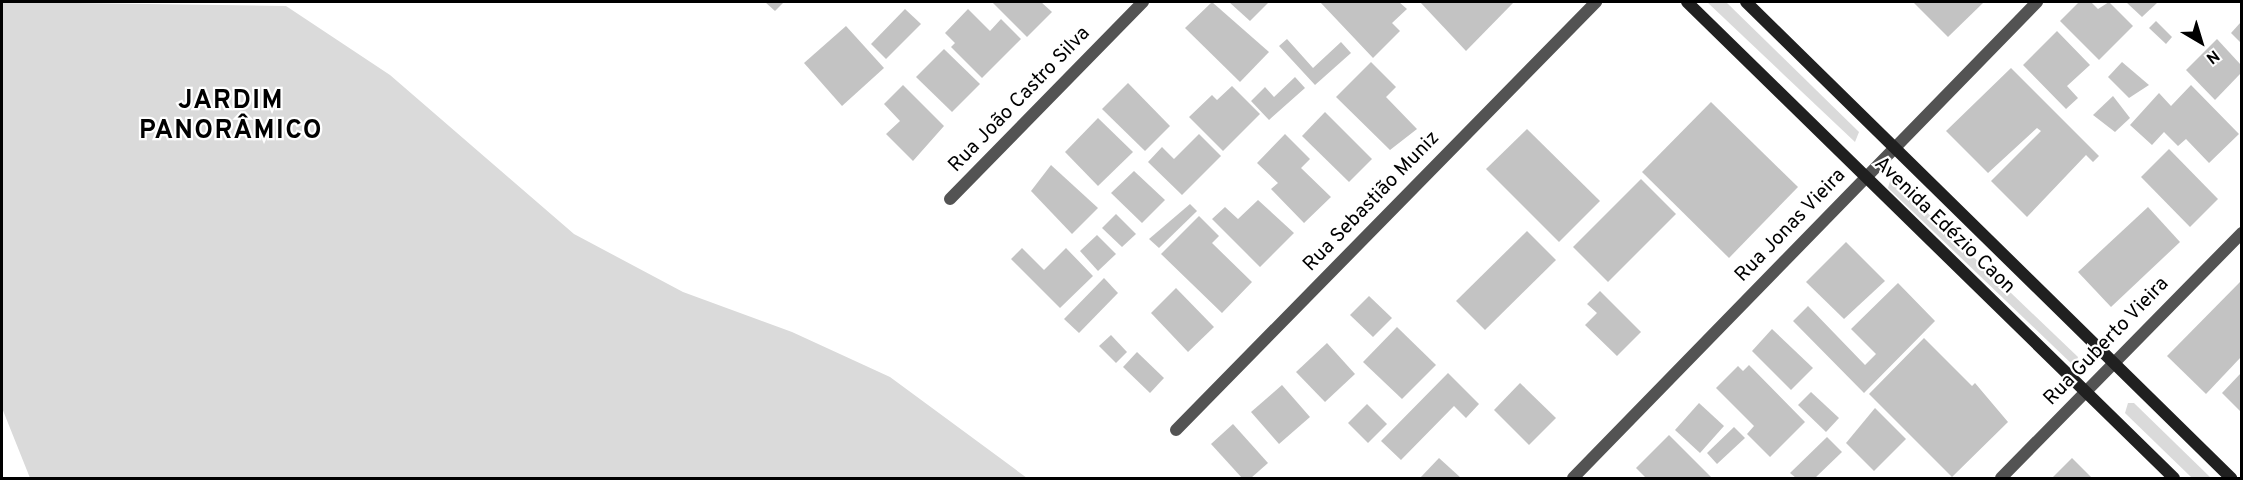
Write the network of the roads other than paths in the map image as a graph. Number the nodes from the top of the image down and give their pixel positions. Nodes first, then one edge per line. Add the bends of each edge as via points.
1 (1143, 2) edge
2 (1596, 2) edge
3 (1687, 2) edge
4 (1746, 2) edge
5 (2037, 2) edge
6 (1895, 147) junction
7 (1866, 177) junction
8 (950, 199) dead end
9 (2241, 233) edge
10 (2114, 363) junction
11 (2085, 392) junction
12 (1176, 430) dead end
13 (1573, 478) edge
14 (2001, 478) edge
15 (2174, 478) edge
16 (2231, 478) edge

1 - 8 street, Rua João Castro Silva
2 - 12 street, Rua Sebastião Muniz
3 - 7 main road, Avenida Edézio Caon
4 - 6 main road, Avenida Edézio Caon
5 - 6 street, Rua Jonas Vieira
6 - 7 street, Rua Jonas Vieira
6 - 10 main road, Avenida Edézio Caon
7 - 11 main road, Avenida Edézio Caon
7 - 13 street, Rua Jonas Vieira
9 - 10 street, Rua Guberto Vieira
10 - 11 street, Rua Guberto Vieira
10 - 16 main road, Avenida Edézio Caon
11 - 14 street, Rua Guberto Vieira
11 - 15 main road, Avenida Edézio Caon

